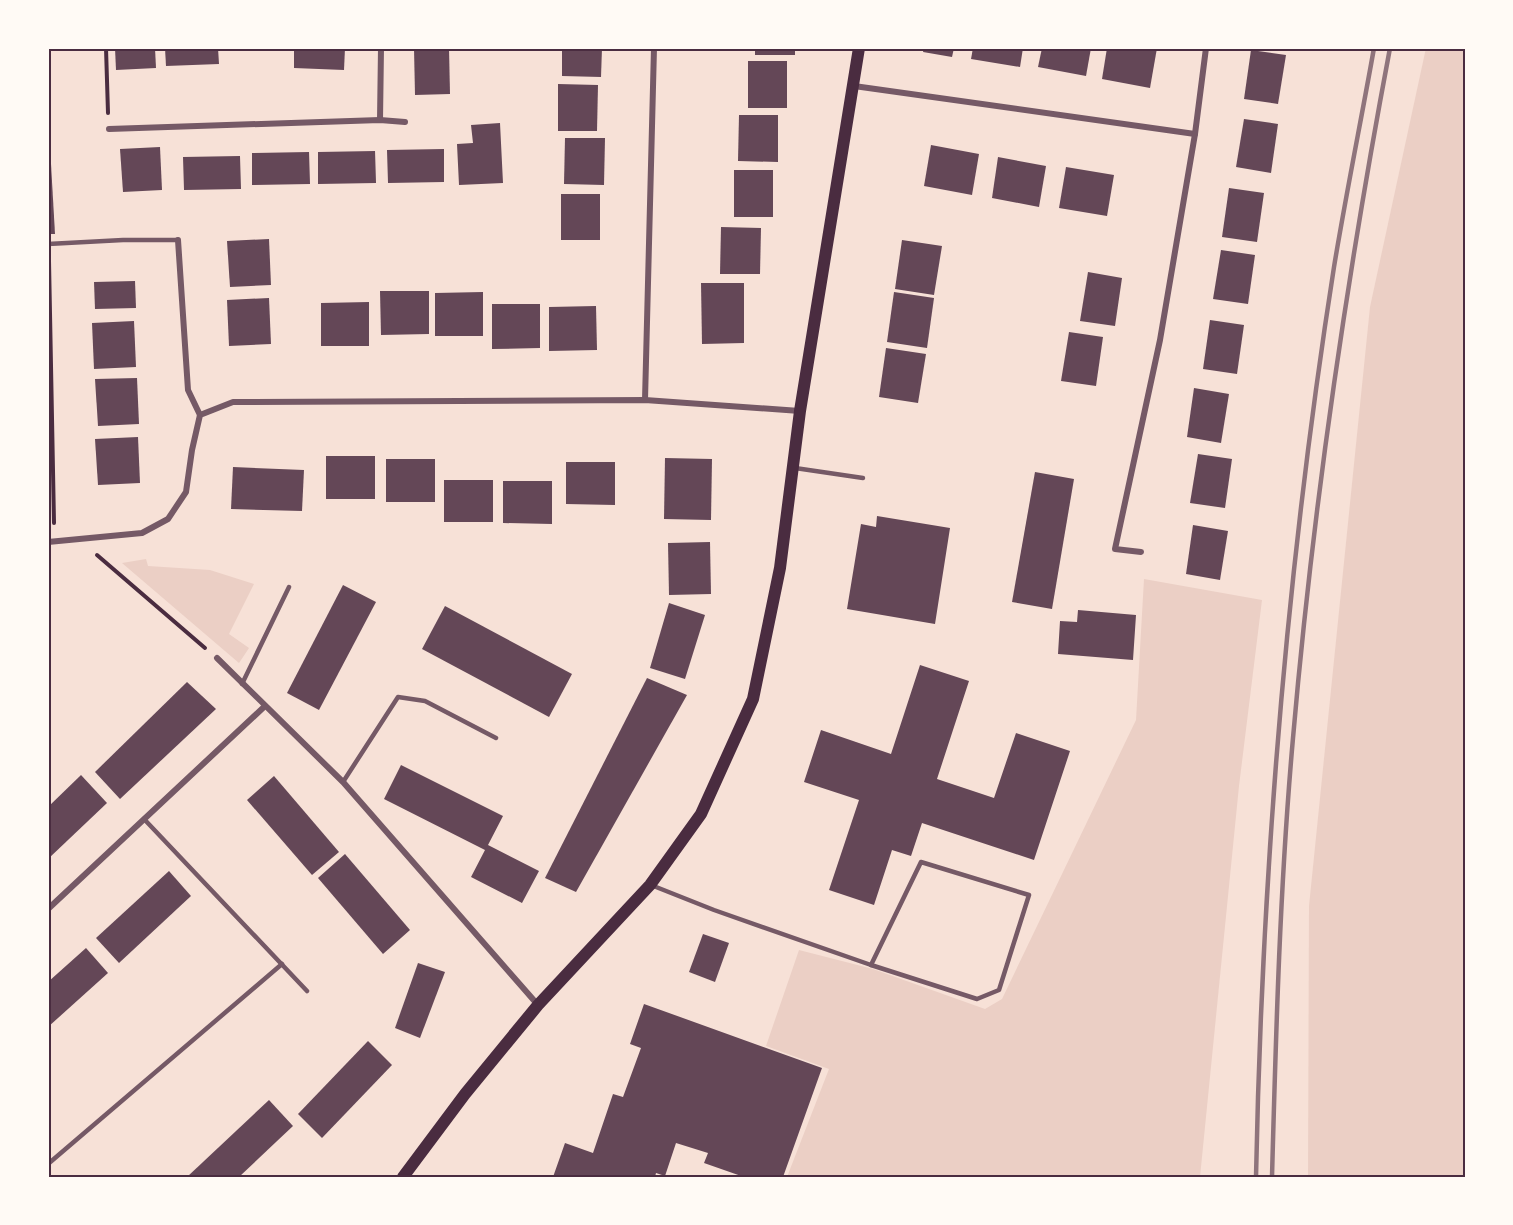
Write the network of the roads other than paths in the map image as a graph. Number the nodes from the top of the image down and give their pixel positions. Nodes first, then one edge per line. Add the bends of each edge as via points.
1 (381, 48) edge
2 (654, 48) edge
3 (859, 48) edge
4 (1206, 48) edge
5 (854, 86) junction
6 (381, 120) junction
7 (405, 122) dead end
8 (109, 129) road end
9 (1195, 134) junction
10 (178, 240) joint
11 (49, 244) edge
12 (645, 400) junction
13 (800, 411) junction
14 (200, 415) junction
15 (793, 467) junction
16 (863, 478) dead end
17 (51, 542) edge
18 (1142, 552) dead end
19 (289, 587) dead end
20 (217, 658) road end
21 (242, 684) junction
22 (265, 706) junction
23 (496, 738) dead end
24 (343, 782) junction
25 (144, 819) junction
26 (650, 885) junction
27 (48, 909) edge
28 (282, 964) junction
29 (872, 965) junction
30 (307, 991) dead end
31 (538, 1005) junction
32 (48, 1164) edge
33 (403, 1177) edge

1 - 6 street
2 - 12 street
3 - 5 main road
4 - 9 street
5 - 9 street
5 - 13 main road
6 - 7 street
6 - 8 street
9 - 18 street via 1160,340 1115,549
10 - 11 lane
10 - 14 street via 188,390
12 - 13 street
12 - 14 street via 233,402
13 - 15 main road
14 - 17 street via 186,492 168,519 142,533
15 - 16 lane
15 - 26 main road via 780,568 753,699 701,814
19 - 21 lane
20 - 21 street
21 - 22 street
22 - 24 street
22 - 25 street
23 - 24 lane via 426,701 398,697
24 - 31 street
25 - 27 street
25 - 28 lane
26 - 29 lane
26 - 31 main road
28 - 30 lane
28 - 32 lane
29 - 29 lane via 921,862 1029,895 999,990 977,999
31 - 33 main road

